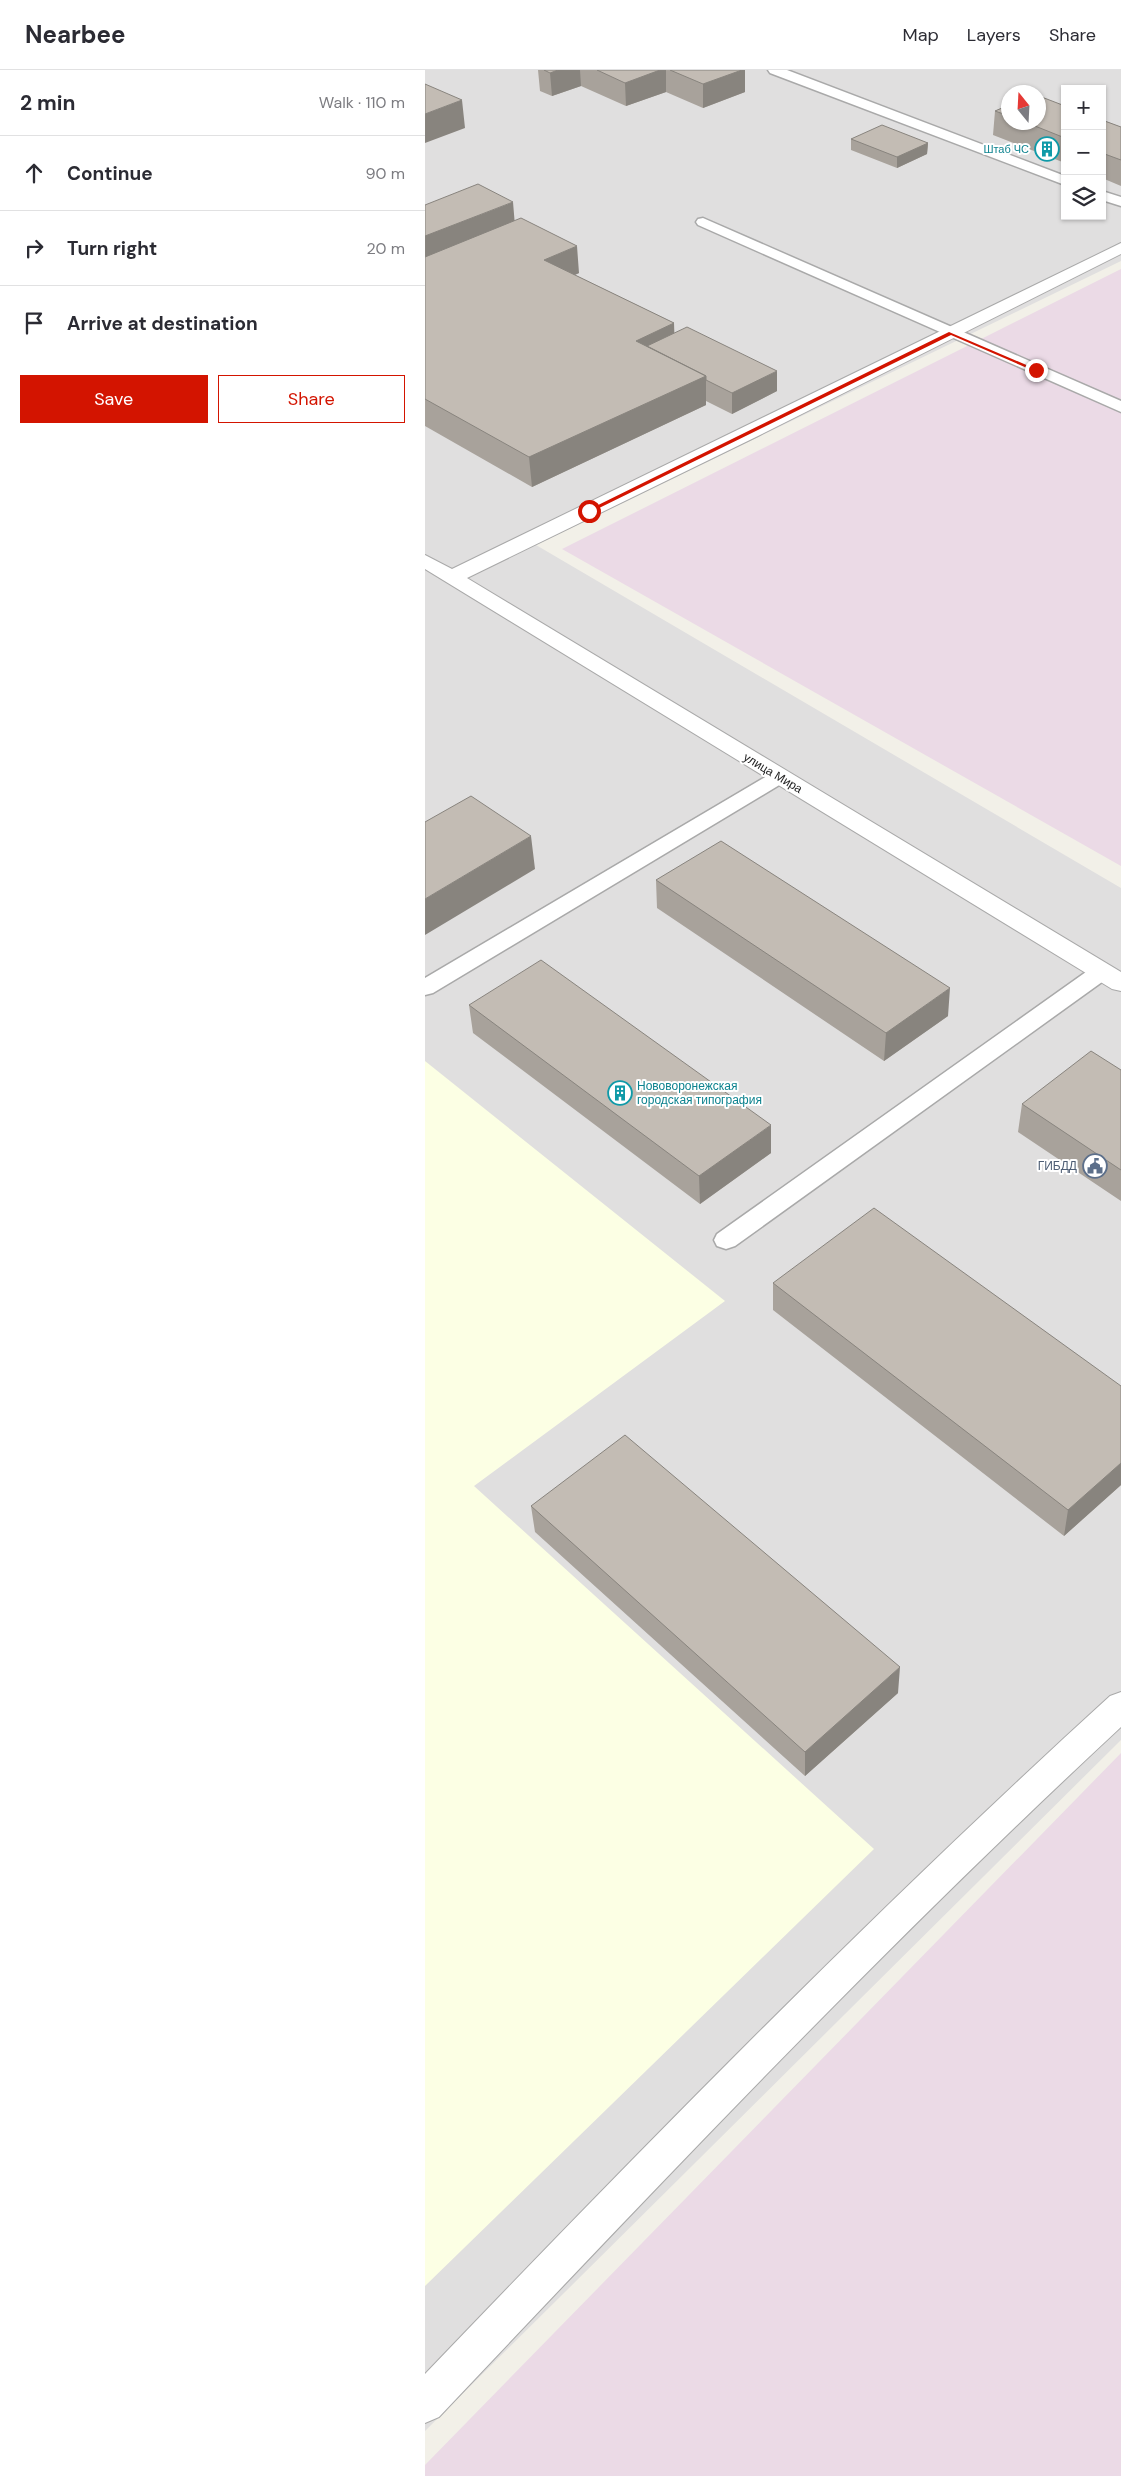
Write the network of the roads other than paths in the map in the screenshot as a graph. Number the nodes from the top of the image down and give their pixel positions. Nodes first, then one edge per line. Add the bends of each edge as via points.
1 (775, 70) edge
2 (1061, 179) edge
3 (1106, 196) edge
4 (1121, 202) edge
5 (703, 222) dead end
6 (1121, 248) edge
7 (951, 333) junction
8 (1121, 407) edge
9 (425, 560) edge
10 (452, 577) junction
11 (779, 777) junction
12 (1111, 978) edge
13 (425, 988) edge
14 (726, 1240) dead end
15 (1121, 1706) edge
16 (425, 2403) edge

1 - 2 lane
3 - 4 lane
5 - 7 lane
6 - 7 street
7 - 8 lane
7 - 10 street
9 - 10 street, улица Мира
10 - 11 street, улица Мира
11 - 12 street, улица Мира
11 - 13 lane
12 - 14 lane
15 - 16 street via 1017,1802 656,2160

